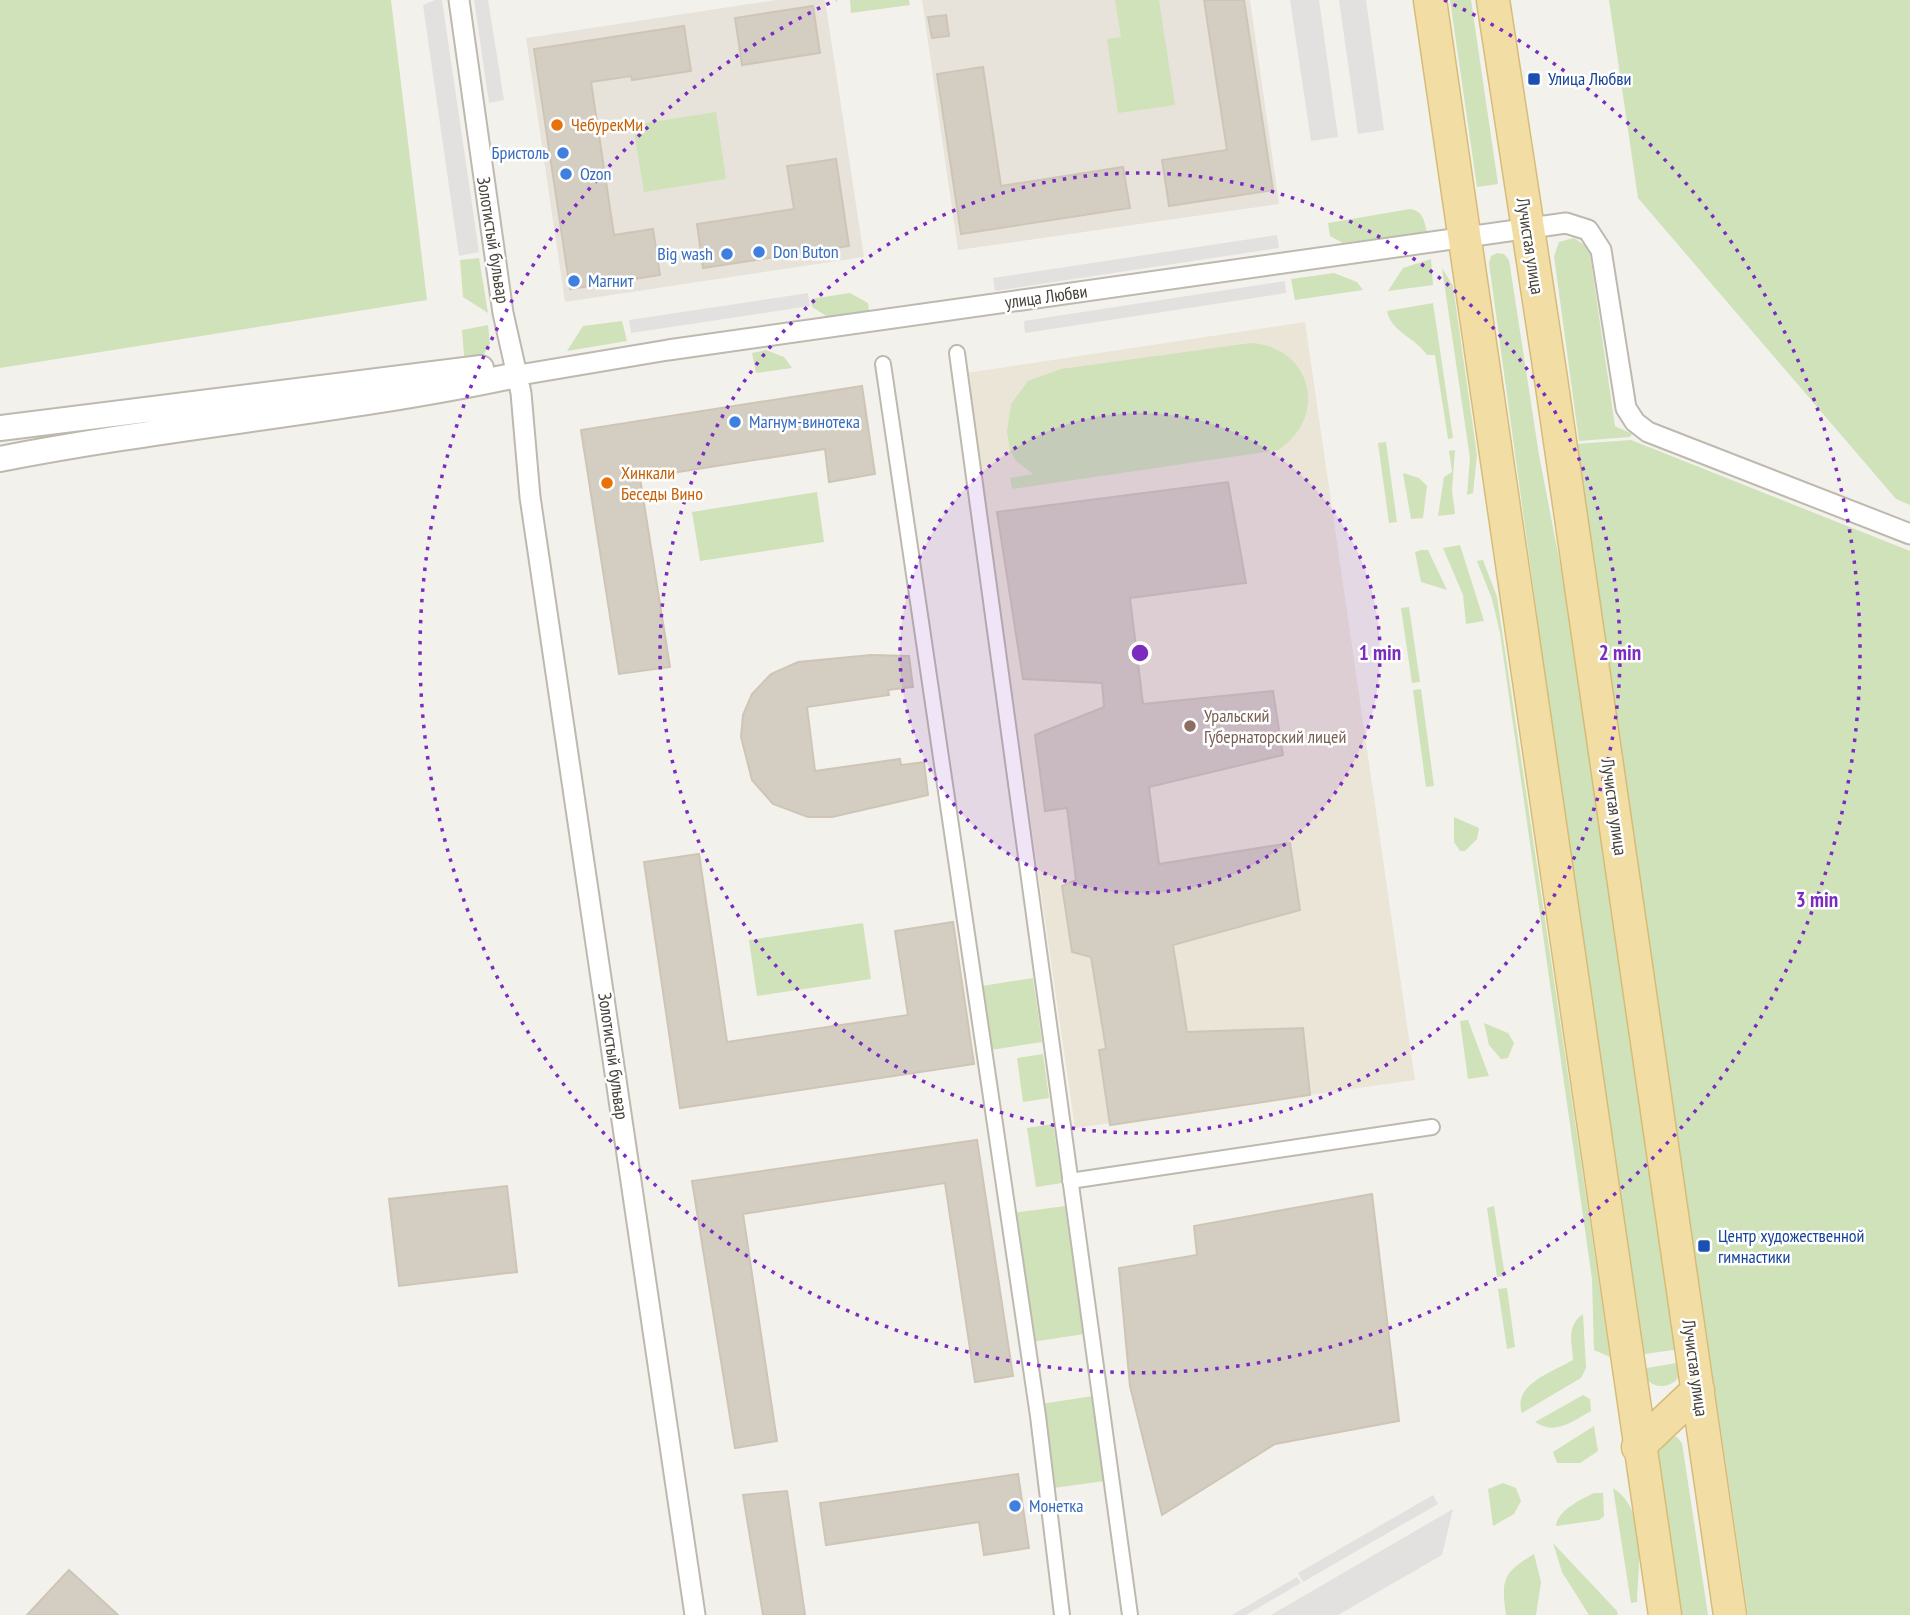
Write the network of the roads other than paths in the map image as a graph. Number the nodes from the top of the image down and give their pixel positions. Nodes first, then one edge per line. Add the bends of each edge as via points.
1 (459, 0) edge
2 (1430, 0) edge
3 (1493, 0) edge
4 (1526, 229) junction
5 (1466, 237) junction
6 (957, 353) dead end
7 (883, 364) dead end
8 (512, 371) junction
9 (0, 429) edge
10 (0, 459) edge
11 (1910, 534) edge
12 (1432, 1127) dead end
13 (1070, 1181) junction
14 (1698, 1390) junction
15 (1633, 1402) junction
16 (1639, 1447) junction
17 (695, 1615) edge
18 (1062, 1615) edge
19 (1130, 1615) edge
20 (1665, 1615) edge
21 (1730, 1615) edge

1 - 8 street, Золотистый бульвар
2 - 5 main road
3 - 4 main road, Лучистая улица
4 - 5 street, улица Любви
4 - 11 street, улица Любви via 1566,223 1588,230 1595,239 1601,250 1626,408 1634,422 1648,432
4 - 14 main road, Лучистая улица
5 - 8 street, улица Любви
5 - 15 main road
6 - 13 street
7 - 18 street via 1038,1416
8 - 9 street
8 - 10 street via 435,393 181,427
8 - 17 street, Золотистый бульвар
12 - 13 street
13 - 19 street
14 - 15 main road
14 - 16 main road
14 - 21 main road, Лучистая улица
15 - 16 main road
16 - 20 main road

